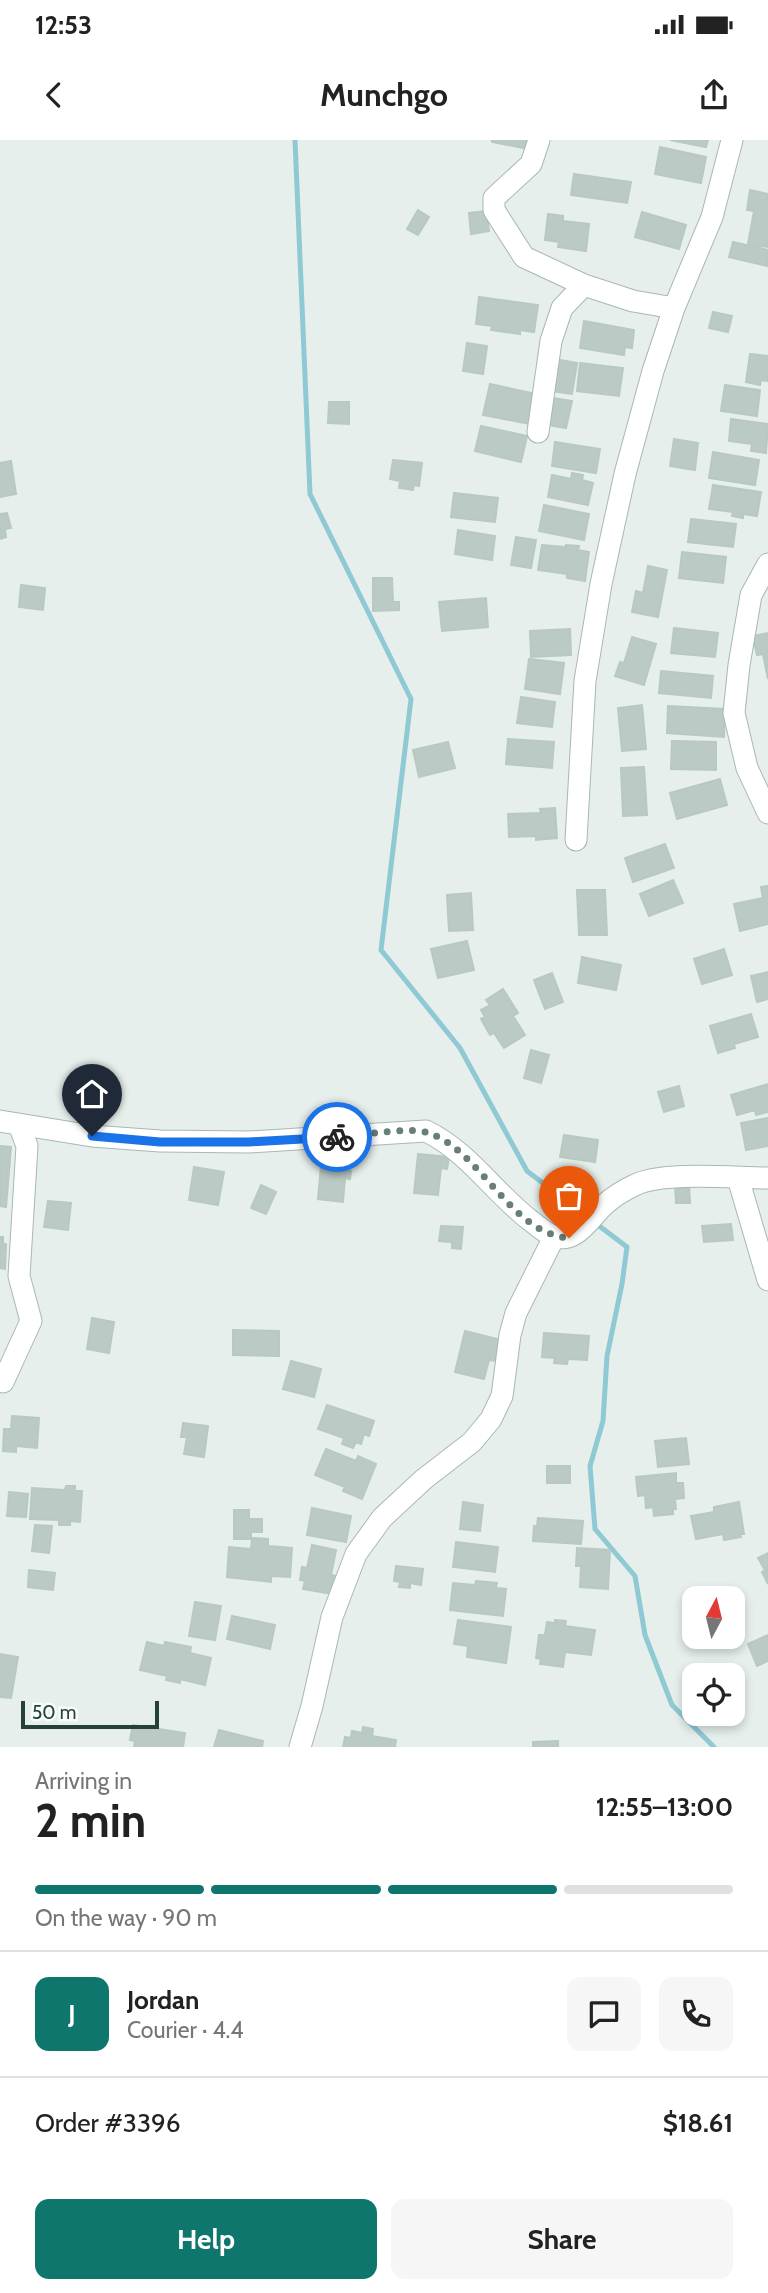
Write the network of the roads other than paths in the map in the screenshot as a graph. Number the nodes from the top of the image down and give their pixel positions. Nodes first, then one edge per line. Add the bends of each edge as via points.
1 (539, 140) edge
2 (732, 140) edge
3 (584, 285) junction
4 (674, 308) junction
5 (538, 432) dead end
6 (768, 564) edge
7 (768, 813) edge
8 (576, 840) dead end
9 (10, 1123) edge
10 (738, 1178) junction
11 (768, 1178) edge
12 (554, 1237) junction
13 (768, 1280) edge
14 (4, 1382) dead end
15 (300, 1747) edge

1 - 3 street via 531,164 494,198 494,210 524,257
2 - 4 street via 712,217
3 - 4 street
3 - 5 street via 562,308 551,341
4 - 8 street via 625,474 601,584 585,681
6 - 7 street via 751,595 734,713 747,768
9 - 12 street via 160,1142 249,1142 426,1131 464,1156 510,1206
9 - 14 street via 27,1146 19,1276 31,1321
10 - 11 street
10 - 12 street via 660,1178 638,1183 604,1205 569,1238
10 - 13 street
12 - 15 street via 516,1313 502,1396 491,1419 472,1442 382,1518 355,1554 332,1617

